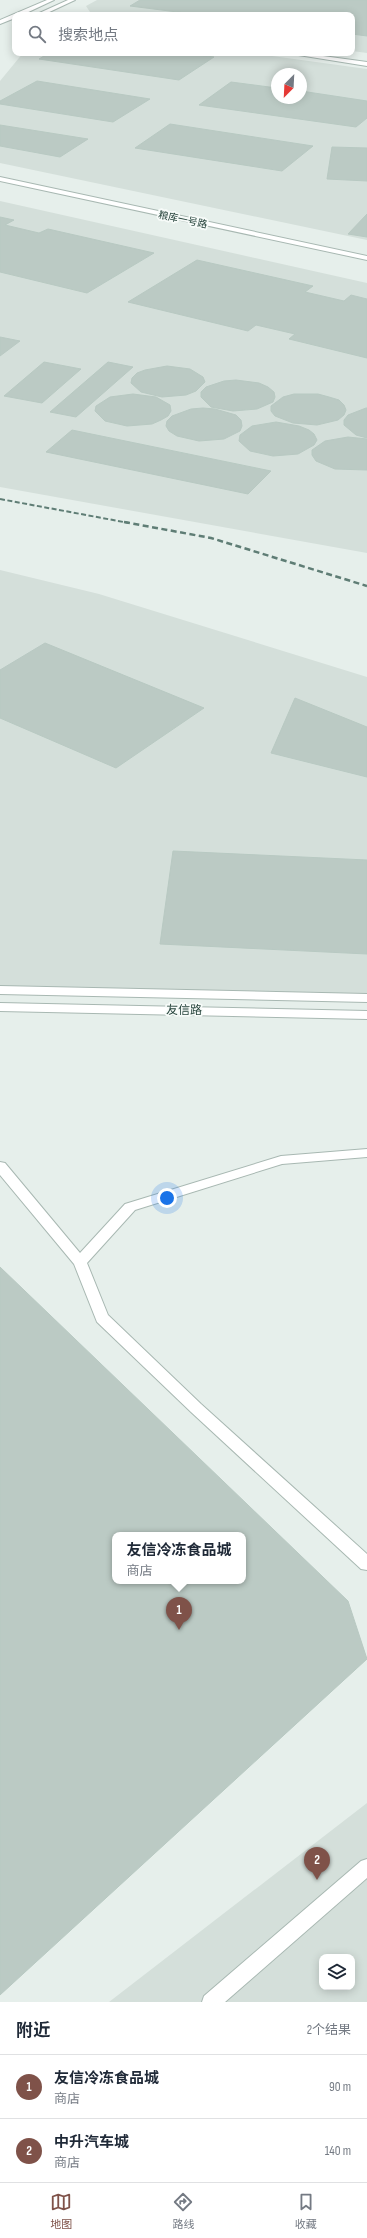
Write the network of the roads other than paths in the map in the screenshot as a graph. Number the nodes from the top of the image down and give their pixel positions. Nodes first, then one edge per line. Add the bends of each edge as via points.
1 (51, 0) edge
2 (72, 0) edge
3 (23, 12) edge
4 (45, 12) edge
5 (12, 17) edge
6 (0, 22) edge
7 (310, 56) edge
8 (367, 64) edge
9 (0, 171) edge
10 (0, 179) edge
11 (224, 219) dead end
12 (232, 221) dead end
13 (269, 229) dead end
14 (367, 258) edge
15 (0, 990) edge
16 (367, 998) edge
17 (0, 1007) edge
18 (367, 1015) edge
19 (367, 1153) edge
20 (0, 1166) edge
21 (80, 1262) junction
22 (367, 1564) edge
23 (367, 1867) edge
24 (211, 2002) edge

1 - 3 street
2 - 4 street
5 - 6 street
7 - 8 street
9 - 11 street, 粮库一号路
10 - 14 street, 粮库一号路
12 - 13 street
15 - 16 street, 友信路
17 - 18 street, 友信路
19 - 21 street via 281,1160 130,1207
20 - 21 street
21 - 22 street via 102,1318 196,1408
23 - 24 street

